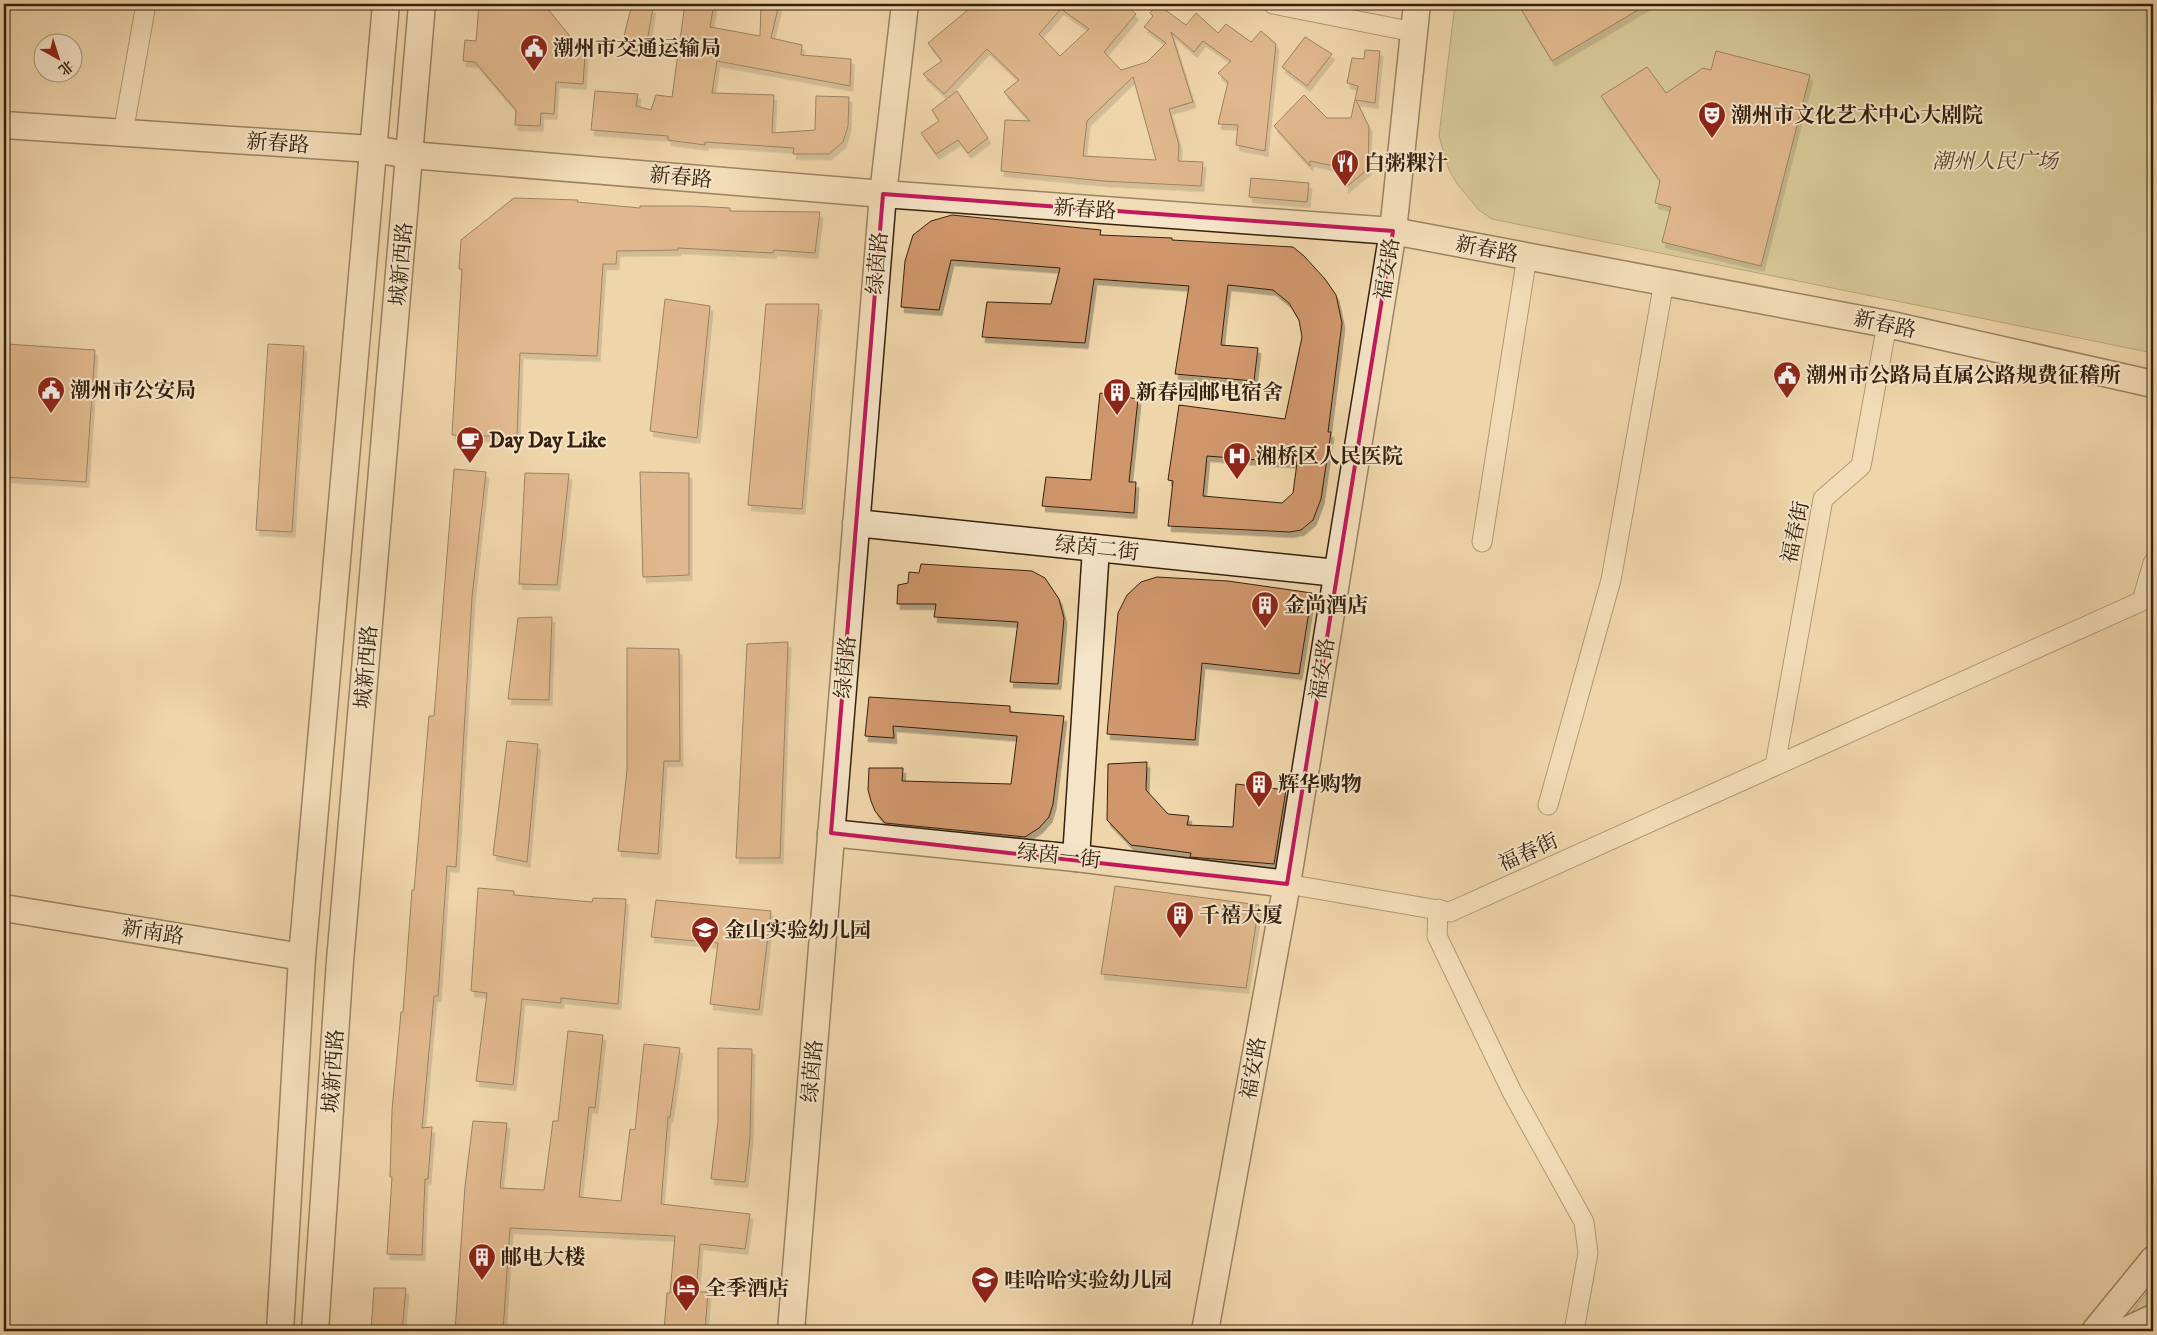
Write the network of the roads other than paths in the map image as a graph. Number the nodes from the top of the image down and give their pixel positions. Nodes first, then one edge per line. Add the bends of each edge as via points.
1 (146, 4) edge
2 (386, 4) edge
3 (422, 4) edge
4 (905, 4) edge
5 (1273, 4) edge
6 (1417, 4) edge
7 (1414, 32) junction
8 (4, 125) edge
9 (123, 133) junction
10 (372, 149) junction
11 (410, 155) junction
12 (883, 194) junction
13 (1393, 231) junction
14 (1527, 256) junction
15 (1664, 282) junction
16 (1887, 324) junction
17 (2153, 384) edge
18 (856, 523) junction
19 (1482, 542) dead end
20 (1096, 548) junction
21 (2153, 563) edge
22 (1337, 573) junction
23 (1775, 765) junction
24 (1548, 805) dead end
25 (831, 833) junction
26 (1076, 858) junction
27 (1287, 884) junction
28 (4, 908) edge
29 (1438, 909) junction
30 (302, 957) junction
31 (2153, 1260) edge
32 (2153, 1318) edge
33 (280, 1331) edge
34 (315, 1331) edge
35 (791, 1331) edge
36 (1205, 1331) edge
37 (1574, 1331) edge
38 (2095, 1331) edge
39 (2125, 1331) edge

1 - 9 street
2 - 10 street, 城新西路
3 - 11 street, 城新西路
4 - 12 street, 绿茵路
5 - 7 street
6 - 7 street, 福安路
7 - 13 street, 福安路
8 - 9 street, 新春路
9 - 10 street, 新春路
10 - 11 street, 新春路
10 - 30 street, 城新西路
11 - 12 street, 新春路
11 - 34 street, 城新西路 via 340,961
12 - 13 street, 新春路
12 - 18 street, 绿茵路
13 - 14 street, 新春路
13 - 22 street, 福安路
14 - 15 street, 新春路
14 - 19 street
15 - 16 street, 新春路
15 - 24 street via 1611,580
16 - 17 street, 新春路
16 - 23 street, 福春街 via 1861,466 1822,499
18 - 20 street, 绿茵二街
18 - 25 street, 绿茵路
20 - 22 street, 绿茵二街
20 - 26 street
21 - 23 street, 福春街 via 2142,601
22 - 27 street, 福安路
23 - 29 street, 福春街 via 1450,912
25 - 26 street, 绿茵一街
25 - 35 street, 绿茵路
26 - 27 street, 绿茵一街
27 - 29 street, 福春街
27 - 36 street, 福安路
28 - 30 street, 新南路
29 - 37 street via 1437,936 1512,1092 1584,1222 1588,1253
30 - 33 street, 城新西路
31 - 38 street
32 - 39 street

